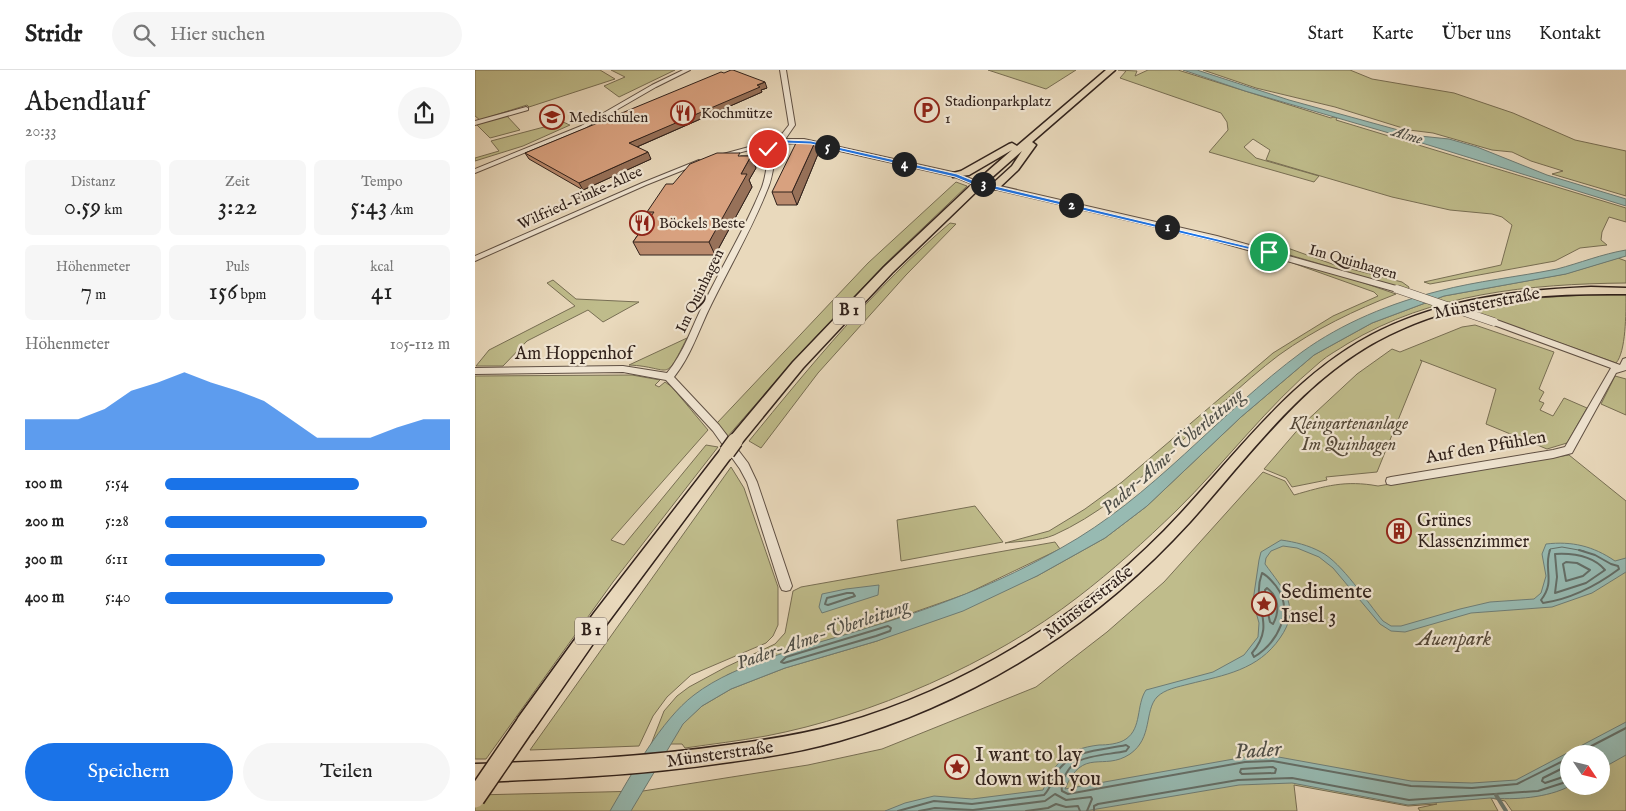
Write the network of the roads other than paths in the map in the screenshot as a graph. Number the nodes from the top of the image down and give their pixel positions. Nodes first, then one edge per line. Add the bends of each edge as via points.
1 (687, 70) edge
2 (783, 70) edge
3 (1111, 70) edge
4 (526, 109) dead end
5 (792, 122) junction
6 (475, 123) edge
7 (1047, 124) junction
8 (775, 134) junction
9 (782, 140) junction
10 (763, 143) junction
11 (511, 156) junction
12 (770, 160) junction
13 (475, 166) edge
14 (475, 171) edge
15 (957, 175) junction
16 (994, 187) junction
17 (475, 259) edge
18 (1626, 291) edge
19 (1624, 366) edge
20 (475, 371) edge
21 (669, 377) junction
22 (1391, 481) dead end
23 (786, 586) dead end
24 (475, 774) edge
25 (475, 798) edge

1 - 11 street via 595,121
2 - 5 street
3 - 7 highway, B 1
4 - 6 street
5 - 8 street
5 - 9 street
7 - 15 highway
7 - 16 highway, B 1 via 1018,164
7 - 25 highway, B 1, bridge via 888,270 798,365 630,579
8 - 9 street
8 - 10 street via 766,136
9 - 10 street
9 - 12 street, Im Quinhagen
9 - 15 street, Im Quinhagen via 803,141
10 - 12 street, Im Quinhagen
10 - 17 street, Wilfried-Finke-Allee via 696,163
11 - 13 street
11 - 14 street
12 - 21 street, Im Quinhagen via 768,182 757,208 675,371
15 - 16 street, Im Quinhagen
16 - 19 street, Im Quinhagen, bridge via 1233,242 1397,290
18 - 24 main road, Münsterstraße via 1517,295 1443,310 1406,323 1355,349 1288,404 1182,520 1086,609 1011,659 897,713 838,733 772,748 664,763
19 - 22 street, Auf den Pfühlen via 1613,371 1567,450
20 - 21 street, Am Hoppenhof via 623,369
21 - 23 street via 744,466

